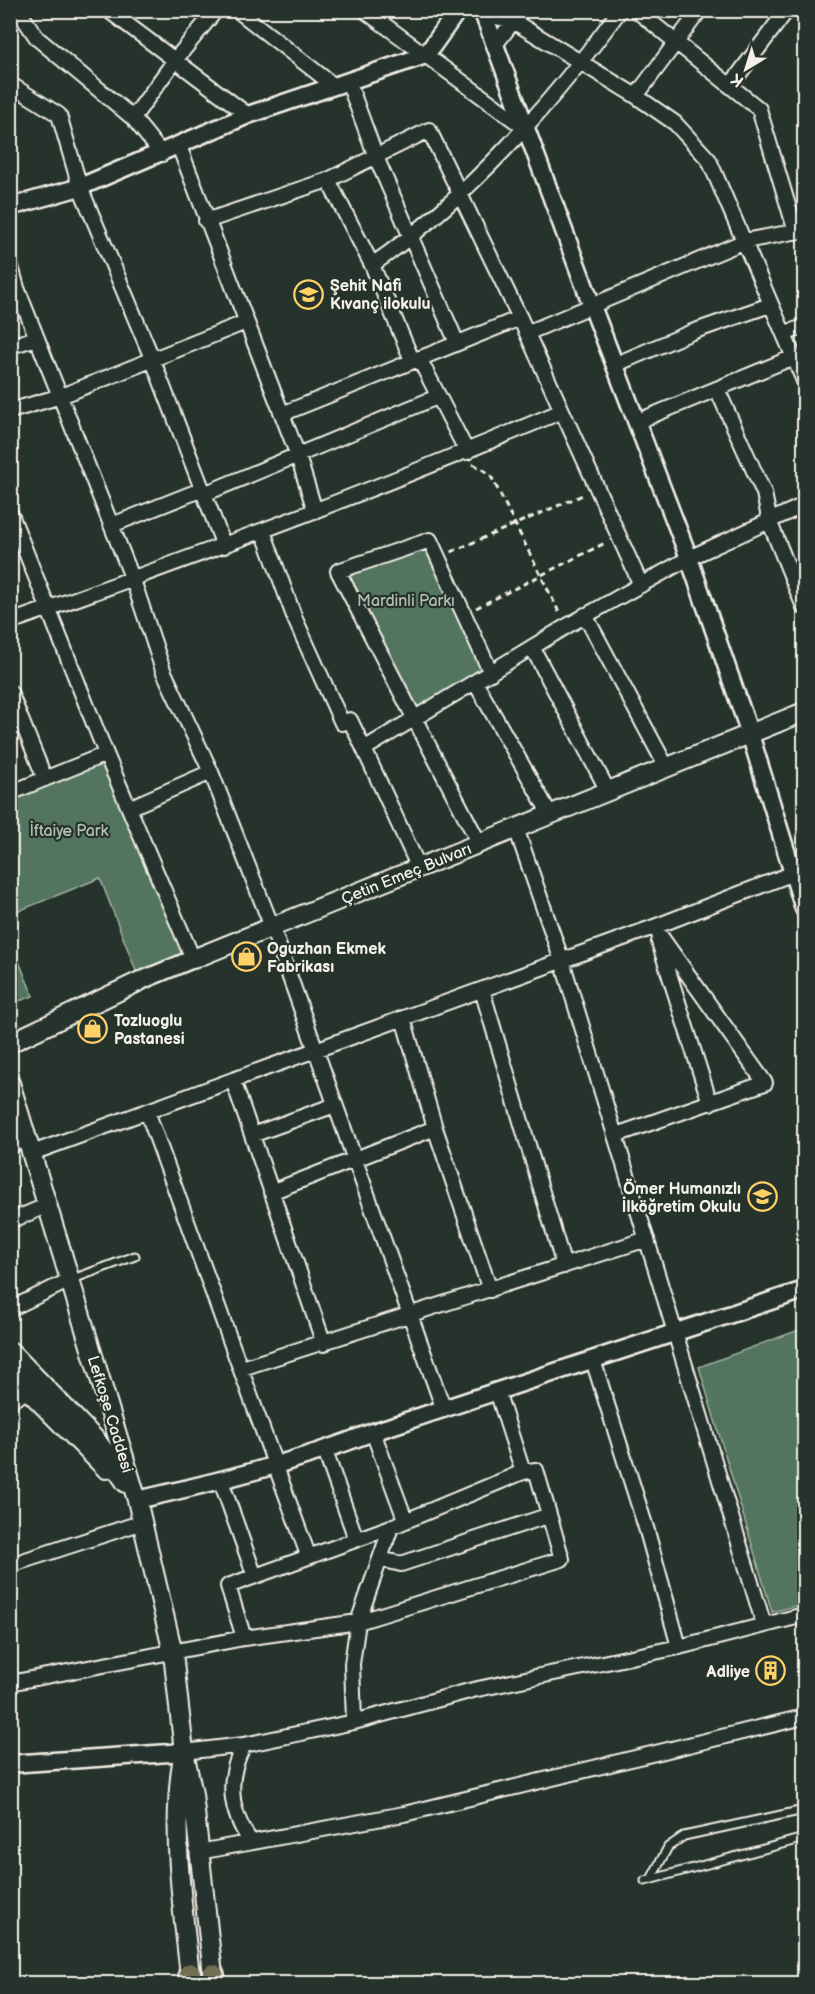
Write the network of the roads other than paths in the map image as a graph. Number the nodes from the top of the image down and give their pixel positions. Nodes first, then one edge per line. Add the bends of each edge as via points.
1 (18, 10) edge
2 (108, 10) edge
3 (216, 10) edge
4 (237, 10) edge
5 (364, 10) edge
6 (458, 10) edge
7 (620, 10) edge
8 (636, 10) edge
9 (700, 10) edge
10 (787, 10) edge
11 (483, 12) edge
12 (518, 16) edge
13 (675, 44) junction
14 (495, 45) junction
15 (426, 55) junction
16 (175, 60) junction
17 (582, 61) junction
18 (340, 83) junction
19 (10, 84) edge
20 (730, 86) junction
21 (636, 96) junction
22 (248, 115) junction
23 (134, 118) junction
24 (525, 128) junction
25 (179, 146) junction
26 (162, 154) junction
27 (376, 157) junction
28 (328, 180) junction
29 (80, 187) junction
30 (460, 192) junction
31 (10, 207) edge
32 (206, 221) junction
33 (800, 231) edge
34 (413, 237) junction
35 (745, 241) junction
36 (10, 263) edge
37 (372, 265) junction
38 (14, 289) edge
39 (770, 305) junction
40 (592, 306) junction
41 (520, 318) junction
42 (246, 322) junction
43 (804, 327) edge
44 (527, 333) junction
45 (785, 333) junction
46 (37, 338) junction
47 (457, 343) junction
48 (10, 346) edge
49 (794, 357) junction
50 (152, 358) junction
51 (416, 359) junction
52 (614, 364) junction
53 (804, 381) edge
54 (717, 389) junction
55 (61, 396) junction
56 (437, 397) junction
57 (10, 411) edge
58 (562, 411) junction
59 (282, 414) junction
60 (636, 422) junction
61 (467, 452) junction
62 (297, 453) junction
63 (204, 491) junction
64 (804, 505) edge
65 (315, 511) junction
66 (10, 512) edge
67 (770, 523) junction
68 (112, 525) junction
69 (263, 531) junction
70 (224, 546) junction
71 (690, 558) junction
72 (133, 580) junction
73 (641, 585) junction
74 (804, 607) edge
75 (49, 609) junction
76 (585, 615) junction
77 (10, 622) edge
78 (532, 647) junction
79 (491, 673) junction
80 (476, 682) junction
81 (10, 692) edge
82 (804, 712) edge
83 (413, 718) junction
84 (750, 734) junction
85 (364, 748) junction
86 (106, 754) junction
87 (667, 768) junction
88 (211, 772) junction
89 (45, 779) junction
90 (608, 791) junction
91 (10, 793) edge
92 (129, 808) junction
93 (551, 816) junction
94 (516, 828) junction
95 (479, 843) junction
96 (419, 868) junction
97 (798, 871) edge
98 (804, 909) edge
99 (273, 927) junction
100 (654, 927) junction
101 (193, 959) junction
102 (562, 961) junction
103 (140, 981) joint
104 (482, 990) junction
105 (403, 1018) junction
106 (10, 1043) edge
107 (315, 1050) junction
108 (233, 1080) junction
109 (10, 1083) edge
110 (710, 1103) junction
111 (335, 1105) junction
112 (147, 1111) junction
113 (435, 1128) junction
114 (252, 1135) junction
115 (616, 1135) junction
116 (29, 1145) junction
117 (10, 1146) edge
118 (355, 1161) junction
119 (271, 1192) junction
120 (48, 1205) junction
121 (10, 1221) edge
122 (647, 1239) junction
123 (135, 1256) dead end
124 (564, 1266) junction
125 (70, 1280) junction
126 (490, 1290) junction
127 (804, 1290) edge
128 (10, 1309) edge
129 (410, 1316) junction
130 (677, 1333) junction
131 (324, 1344) junction
132 (10, 1352) edge
133 (593, 1360) junction
134 (242, 1368) junction
135 (10, 1372) edge
136 (28, 1391) junction
137 (497, 1391) junction
138 (10, 1401) edge
139 (444, 1410) junction
140 (373, 1432) junction
141 (325, 1451) junction
142 (274, 1464) junction
143 (524, 1472) junction
144 (221, 1481) junction
145 (137, 1500) junction
146 (547, 1516) junction
147 (405, 1519) junction
148 (143, 1522) junction
149 (391, 1527) junction
150 (356, 1539) junction
151 (308, 1555) junction
152 (380, 1559) junction
153 (10, 1565) edge
154 (254, 1574) junction
155 (804, 1615) edge
156 (358, 1622) junction
157 (764, 1625) junction
158 (244, 1638) junction
159 (679, 1647) junction
160 (172, 1653) junction
161 (10, 1683) edge
162 (804, 1717) edge
163 (354, 1722) junction
164 (244, 1745) junction
165 (184, 1752) junction
166 (10, 1764) edge
167 (804, 1810) edge
168 (804, 1838) edge
169 (252, 1842) junction
170 (199, 1852) junction
171 (190, 1980) edge
172 (214, 1981) edge

1 - 23 street via 37,38
2 - 16 street
3 - 16 street
4 - 18 street
5 - 15 street
6 - 15 street
7 - 17 street
8 - 13 street
9 - 13 street
10 - 20 street
11 - 12 street
11 - 14 street
12 - 14 street
12 - 17 street
13 - 20 street
13 - 21 street
14 - 24 street
15 - 18 street
15 - 24 street
16 - 22 street
16 - 23 street
17 - 21 street
17 - 24 street
18 - 22 street
18 - 27 street
19 - 29 street via 59,115
20 - 33 street via 759,109
21 - 35 street via 675,123 709,160
22 - 25 street
23 - 26 street
24 - 30 street
24 - 40 street
25 - 26 street
25 - 32 street
26 - 29 street
27 - 28 street
27 - 30 street via 429,130
27 - 34 street
28 - 32 street
28 - 37 street
29 - 31 street
29 - 50 street
30 - 34 street
30 - 41 street
32 - 42 street
33 - 35 street
34 - 37 street
34 - 47 street
35 - 39 street
35 - 40 street
36 - 38 street
37 - 51 street
38 - 46 street
39 - 45 street
39 - 52 street
40 - 44 street
40 - 52 street
41 - 44 street
41 - 47 street
42 - 50 street
42 - 59 street
43 - 45 street
44 - 58 street
45 - 49 street
46 - 48 street
46 - 55 street
47 - 51 street
49 - 53 street
49 - 54 street
50 - 55 street
50 - 63 street
51 - 56 street
51 - 59 street
52 - 60 street
54 - 60 street
54 - 67 street via 764,493
55 - 57 street
55 - 68 street
56 - 61 street
56 - 62 street
58 - 61 street
58 - 73 street
59 - 62 street
60 - 71 street
61 - 65 street
62 - 63 street
62 - 65 street
63 - 68 street
63 - 70 street
64 - 67 street
65 - 69 street
66 - 75 street
67 - 71 street
67 - 74 street
68 - 72 street
69 - 70 street
69 - 85 street via 295,620 342,723 350,720
70 - 72 street
71 - 73 street
71 - 84 street
72 - 75 street
72 - 88 street via 163,670
73 - 76 street
75 - 77 street
75 - 86 street
76 - 78 street
76 - 87 street
78 - 79 street
78 - 90 street
79 - 80 street
79 - 83 street via 430,540 339,571
80 - 83 street
80 - 93 street
81 - 89 street
82 - 84 main road, Çetin Emeç Bulvarı
83 - 85 street
83 - 95 street
84 - 87 main road, Çetin Emeç Bulvarı
84 - 97 street
85 - 96 street
86 - 89 street
86 - 92 street
87 - 90 main road, Çetin Emeç Bulvarı
88 - 92 street
88 - 99 street
89 - 91 street
90 - 93 main road, Çetin Emeç Bulvarı
92 - 101 street
93 - 94 main road, Çetin Emeç Bulvarı
94 - 95 main road, Çetin Emeç Bulvarı
94 - 102 street
95 - 96 main road, Çetin Emeç Bulvarı
96 - 99 main road, Çetin Emeç Bulvarı
97 - 98 street
97 - 100 street
99 - 101 main road, Çetin Emeç Bulvarı
99 - 107 street
100 - 102 street
100 - 110 street
100 - 110 street via 765,1083
101 - 103 street, Çetin Emeç Bulvarı
102 - 104 street
102 - 115 street
103 - 106 main road, Çetin Emeç Bulvarı
104 - 105 street
104 - 124 street
105 - 107 street
105 - 113 street
107 - 108 street
107 - 111 street
108 - 112 street
108 - 114 street
109 - 116 main road, Lefkoşe Caddesi
110 - 115 street
111 - 114 street
111 - 118 street
112 - 116 street
112 - 134 street
113 - 118 street
113 - 126 street
114 - 119 street
115 - 122 street
116 - 117 street
116 - 120 main road, Lefkoşe Caddesi
118 - 119 street
118 - 129 street
119 - 131 street
120 - 121 street
120 - 125 main road, Lefkoşe Caddesi
122 - 124 street
122 - 130 street
123 - 125 lane
124 - 126 street
125 - 128 street
125 - 145 main road, Lefkoşe Caddesi
126 - 129 street
127 - 130 street
129 - 131 street
129 - 139 street
130 - 133 street
130 - 157 street
131 - 134 street
132 - 145 main road via 97,1441
133 - 137 street
133 - 159 street
134 - 142 street
135 - 136 main road
136 - 138 street
136 - 145 main road
137 - 139 street
137 - 143 street
139 - 140 street
140 - 141 street
140 - 147 street
141 - 142 street
141 - 150 street
142 - 144 street
142 - 151 street
143 - 146 street via 536,1470
143 - 147 street
144 - 145 street
144 - 154 street
145 - 148 main road, Lefkoşe Caddesi
146 - 152 street via 401,1564
146 - 156 street via 562,1559
147 - 149 street
148 - 153 street
148 - 160 main road, Lefkoşe Caddesi
149 - 150 street
149 - 152 street
150 - 151 street
151 - 154 street
152 - 156 street
154 - 158 street via 228,1586
155 - 157 street
156 - 158 street
156 - 163 street via 352,1664
157 - 159 street
158 - 160 street
159 - 163 street via 473,1690
160 - 161 street
160 - 165 main road, Lefkoşe Caddesi
162 - 169 street via 404,1814
163 - 164 street
164 - 165 street
164 - 169 street via 233,1771 232,1800 242,1829
165 - 166 street
165 - 170 main road
165 - 171 main road via 177,1796 178,1855
167 - 168 lane via 684,1836 668,1847 648,1880
169 - 170 street
170 - 172 main road

